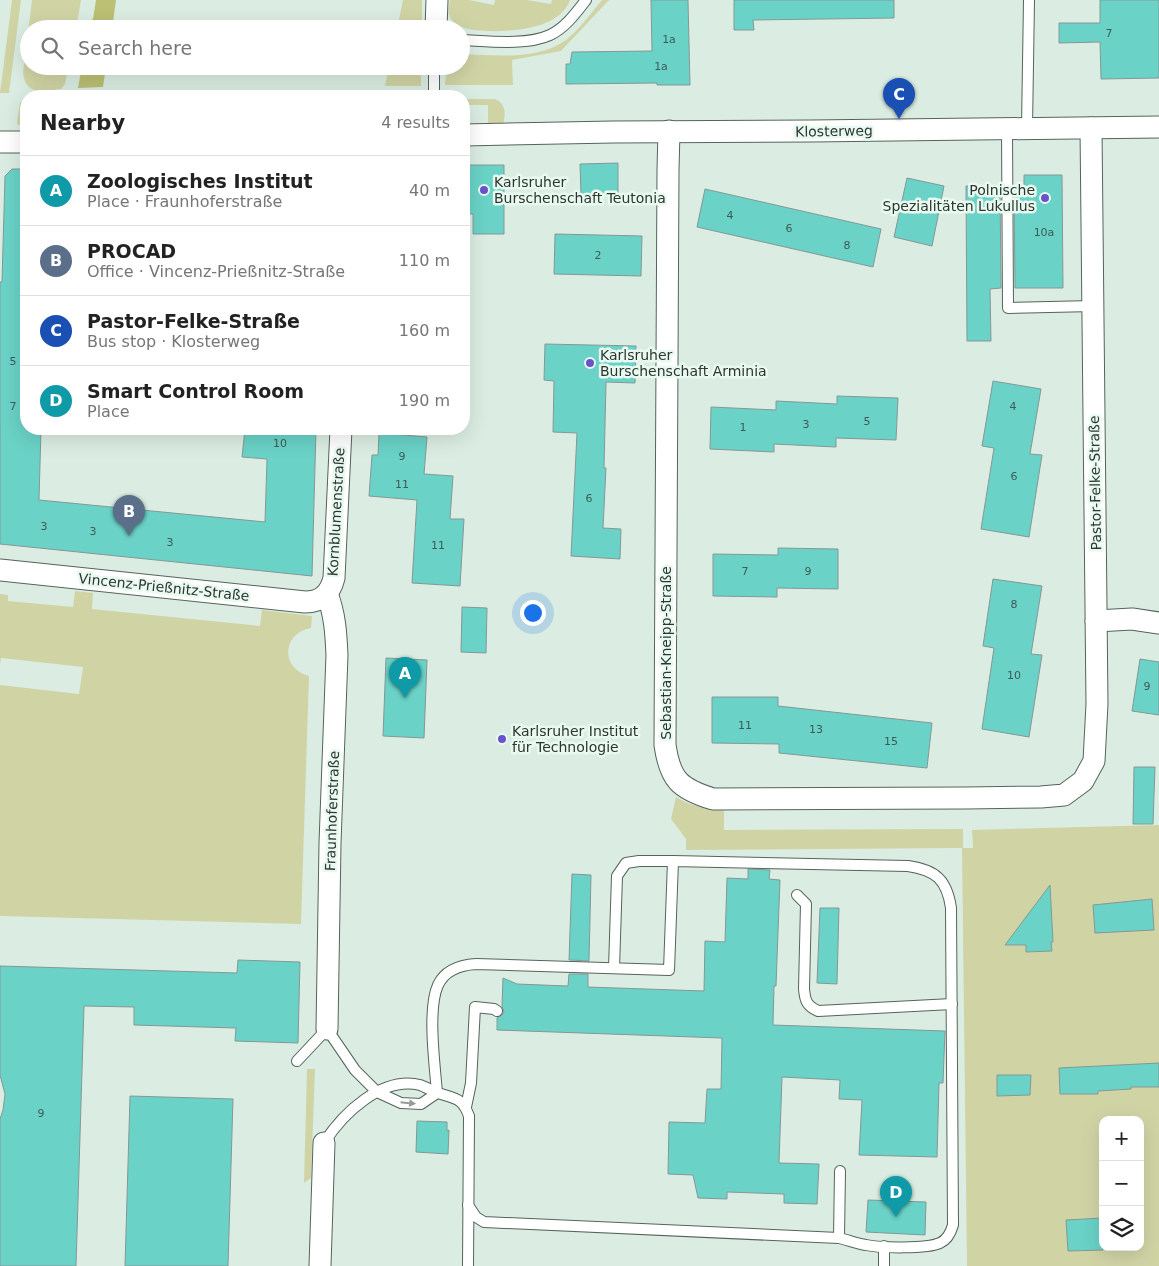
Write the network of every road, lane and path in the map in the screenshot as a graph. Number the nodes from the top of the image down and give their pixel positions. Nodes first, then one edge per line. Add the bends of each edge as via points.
1 (437, 0) edge
2 (586, 0) edge
3 (1029, 0) edge
4 (436, 20) edge
5 (470, 40) edge
6 (434, 75) edge
7 (433, 90) edge
8 (1159, 127) edge
9 (1091, 128) junction
10 (1017, 129) junction
11 (669, 131) junction
12 (470, 135) edge
13 (0, 142) edge
14 (20, 142) edge
15 (1094, 306) junction
16 (341, 435) edge
17 (0, 570) edge
18 (327, 594) junction
19 (1096, 621) junction
20 (1159, 623) edge
21 (1064, 795) joint
22 (673, 861) junction
23 (797, 895) dead end
24 (614, 968) junction
25 (952, 1004) junction
26 (498, 1011) dead end
27 (326, 1029) junction
28 (297, 1061) dead end
29 (377, 1092) junction
30 (437, 1093) junction
31 (466, 1107) junction
32 (324, 1143) joint
33 (840, 1171) dead end
34 (468, 1205) junction
35 (839, 1238) junction
36 (884, 1246) junction
37 (320, 1266) edge
38 (468, 1266) edge
39 (884, 1266) edge

1 - 4 street
2 - 5 lane via 564,26 550,35 519,41
3 - 10 lane
6 - 7 lane
8 - 9 street, Klosterweg
9 - 10 street, Klosterweg
9 - 15 street, Pastor-Felke-Straße
10 - 11 street, Klosterweg
10 - 15 lane via 1008,308
11 - 12 street, Klosterweg
11 - 21 street, Sebastian-Kneipp-Straße via 665,745 673,775 683,787 713,799
13 - 14 street
15 - 19 street, Pastor-Felke-Straße
16 - 18 street, Kornblumenstraße via 334,578
17 - 18 street, Vincenz-Prießnitz-Straße via 305,602 313,602
18 - 27 street, Fraunhoferstraße via 333,608 337,655
19 - 20 street via 1132,619
19 - 21 street, Pastor-Felke-Straße via 1094,761 1083,780
22 - 24 lane via 626,863 617,876
22 - 24 lane via 669,970
22 - 25 lane via 923,868 937,876 949,893
23 - 25 lane via 806,904 804,989 805,1000 810,1007 818,1011
24 - 30 lane via 476,964 452,969 438,985 434,999
25 - 36 lane via 953,1225 946,1239 939,1244
26 - 31 lane via 475,1007 471,1083
27 - 28 lane
27 - 29 lane via 355,1070
29 - 30 lane via 406,1084
29 -> 30 lane via 401,1103 421,1104
29 - 32 lane via 350,1110
30 - 31 lane via 457,1098
31 - 34 lane via 469,1116
32 - 37 street
33 - 35 lane
34 - 35 lane via 484,1222
34 - 38 lane
35 - 36 lane
36 - 39 lane

